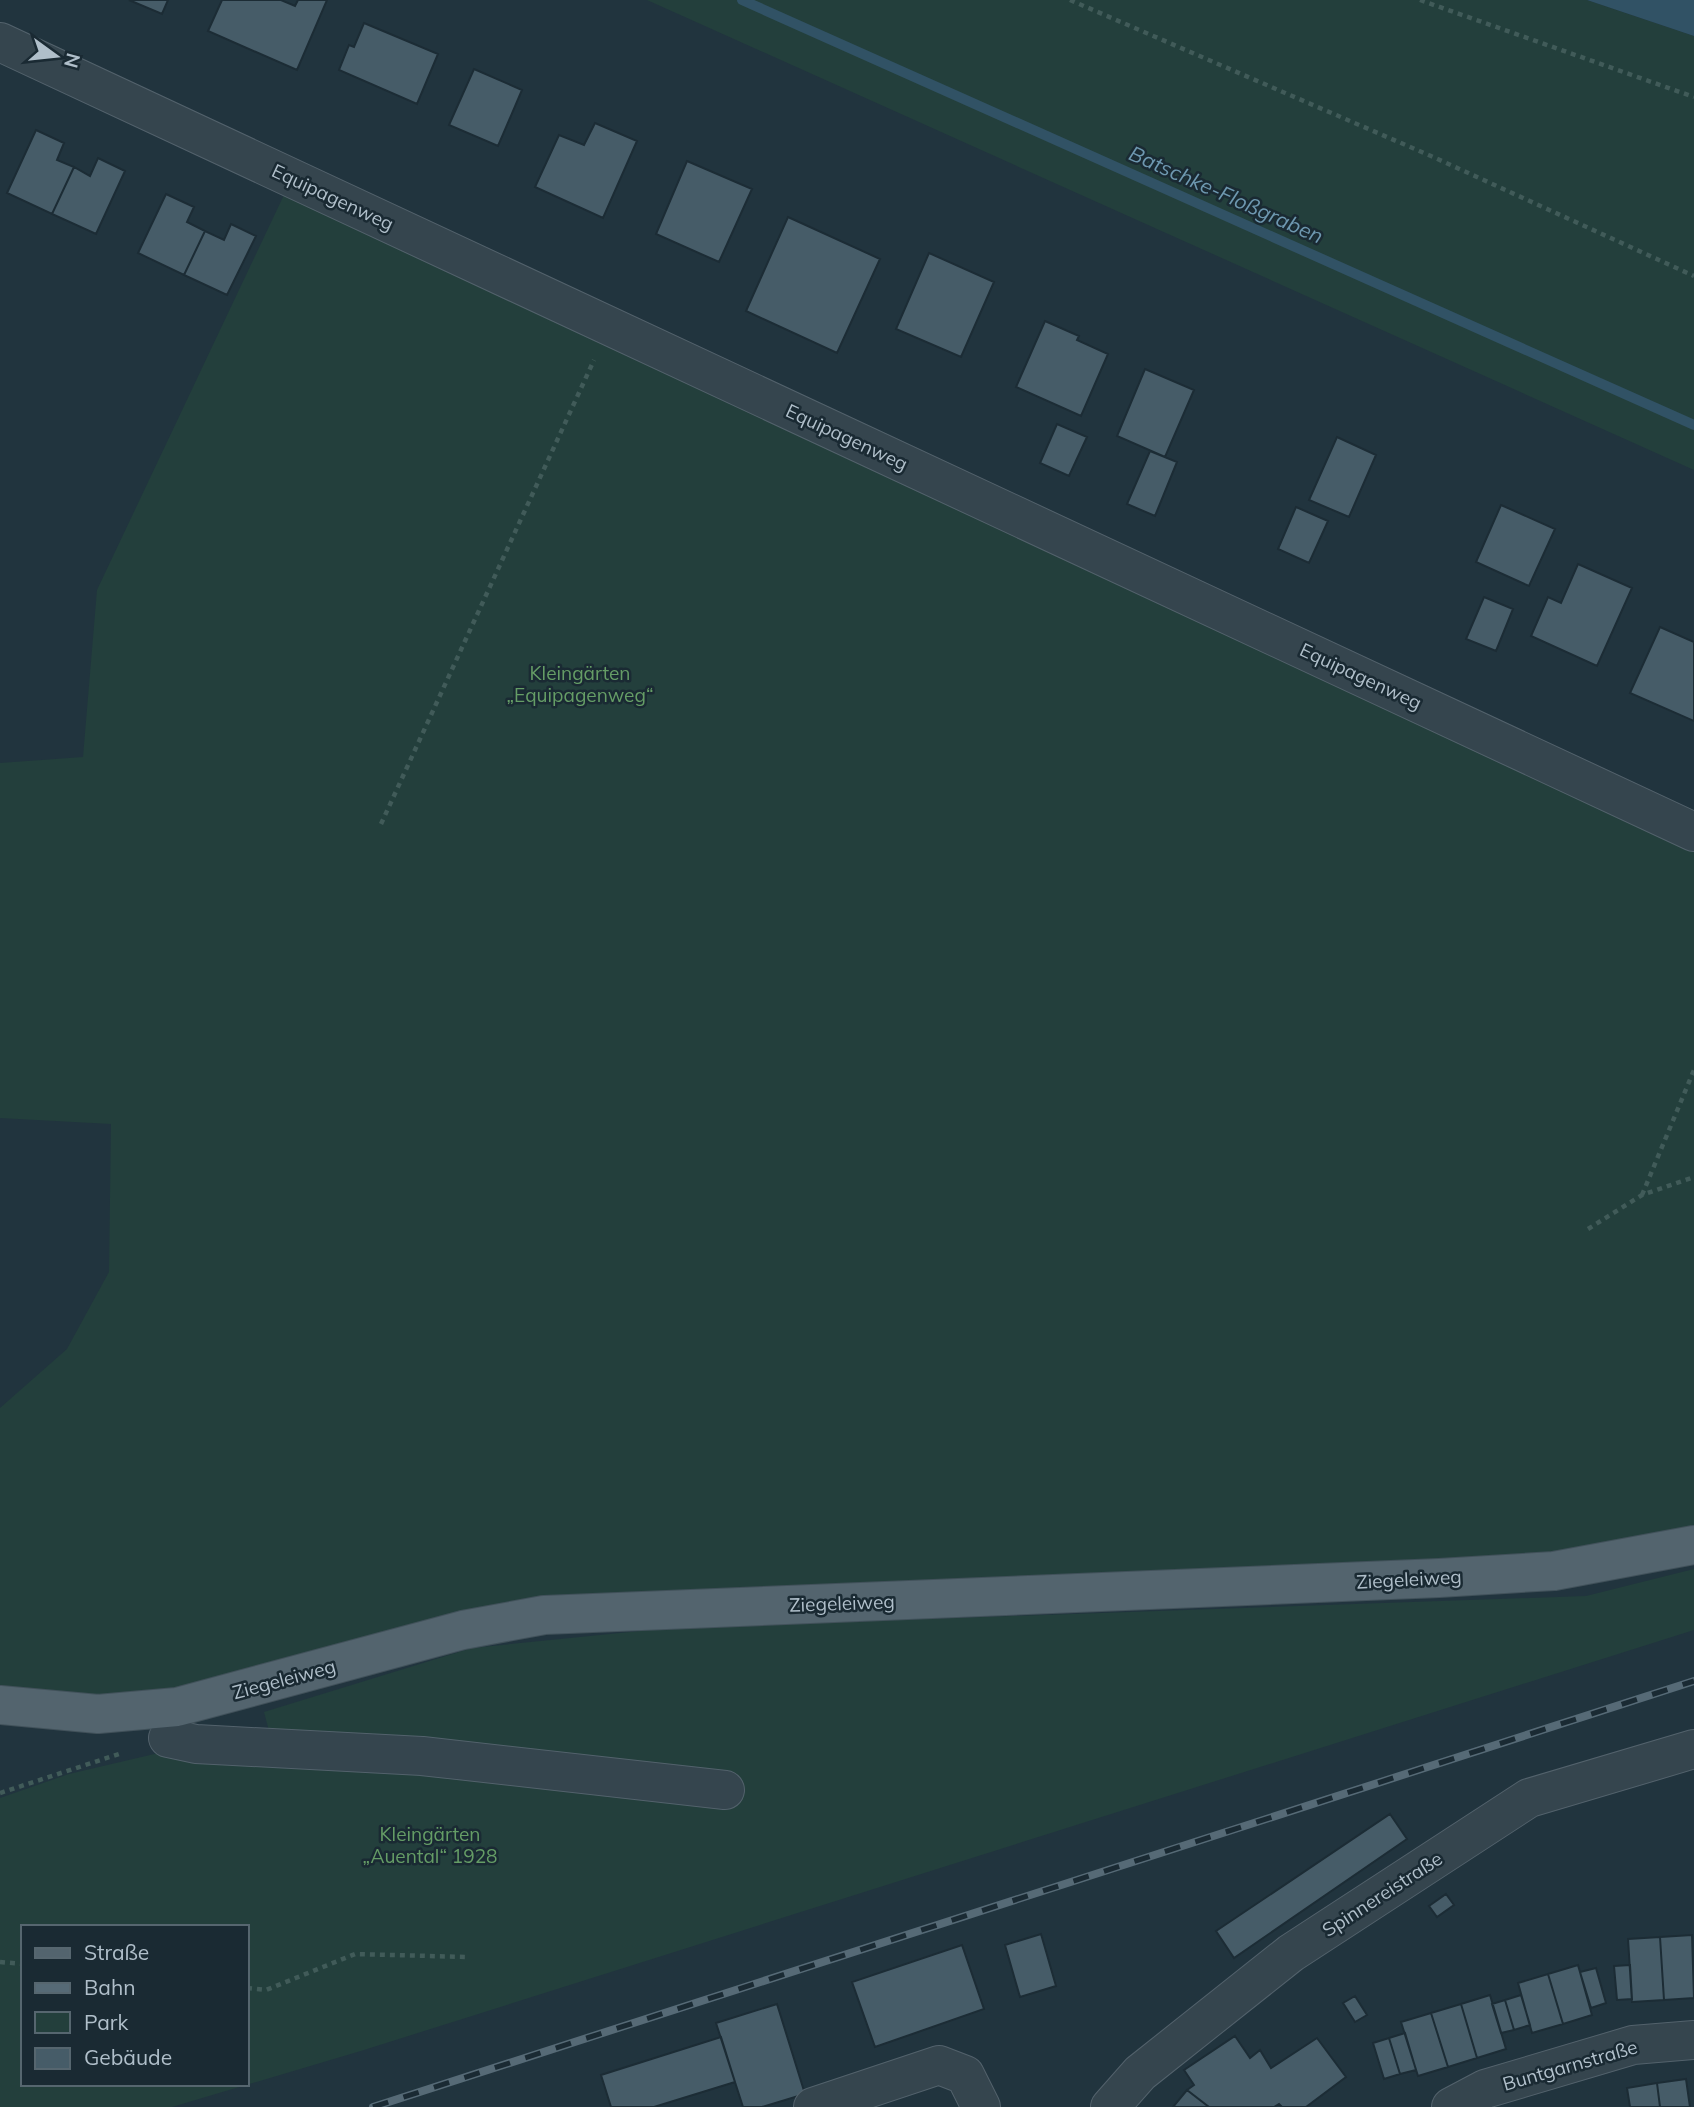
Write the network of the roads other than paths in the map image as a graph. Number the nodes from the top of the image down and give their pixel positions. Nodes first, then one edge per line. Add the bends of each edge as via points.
1 (0, 42) edge
2 (1694, 832) edge
3 (1694, 1545) edge
4 (0, 1706) edge
5 (168, 1738) dead end
6 (1694, 1749) edge
7 (725, 1790) dead end
8 (1694, 2040) edge
9 (813, 2107) edge
10 (981, 2107) edge
11 (1110, 2107) edge
12 (1451, 2107) edge

1 - 2 street, Equipagenweg
3 - 4 main road, Ziegeleiweg via 1554,1571 544,1615 463,1630 177,1707 98,1714
5 - 7 street via 196,1744 422,1756
6 - 11 street, Spinnereistraße via 1529,1798 1290,1953 1140,2073
8 - 12 street, Buntgarnstraße via 1633,2045 1485,2090
9 - 10 street via 939,2065 965,2075

